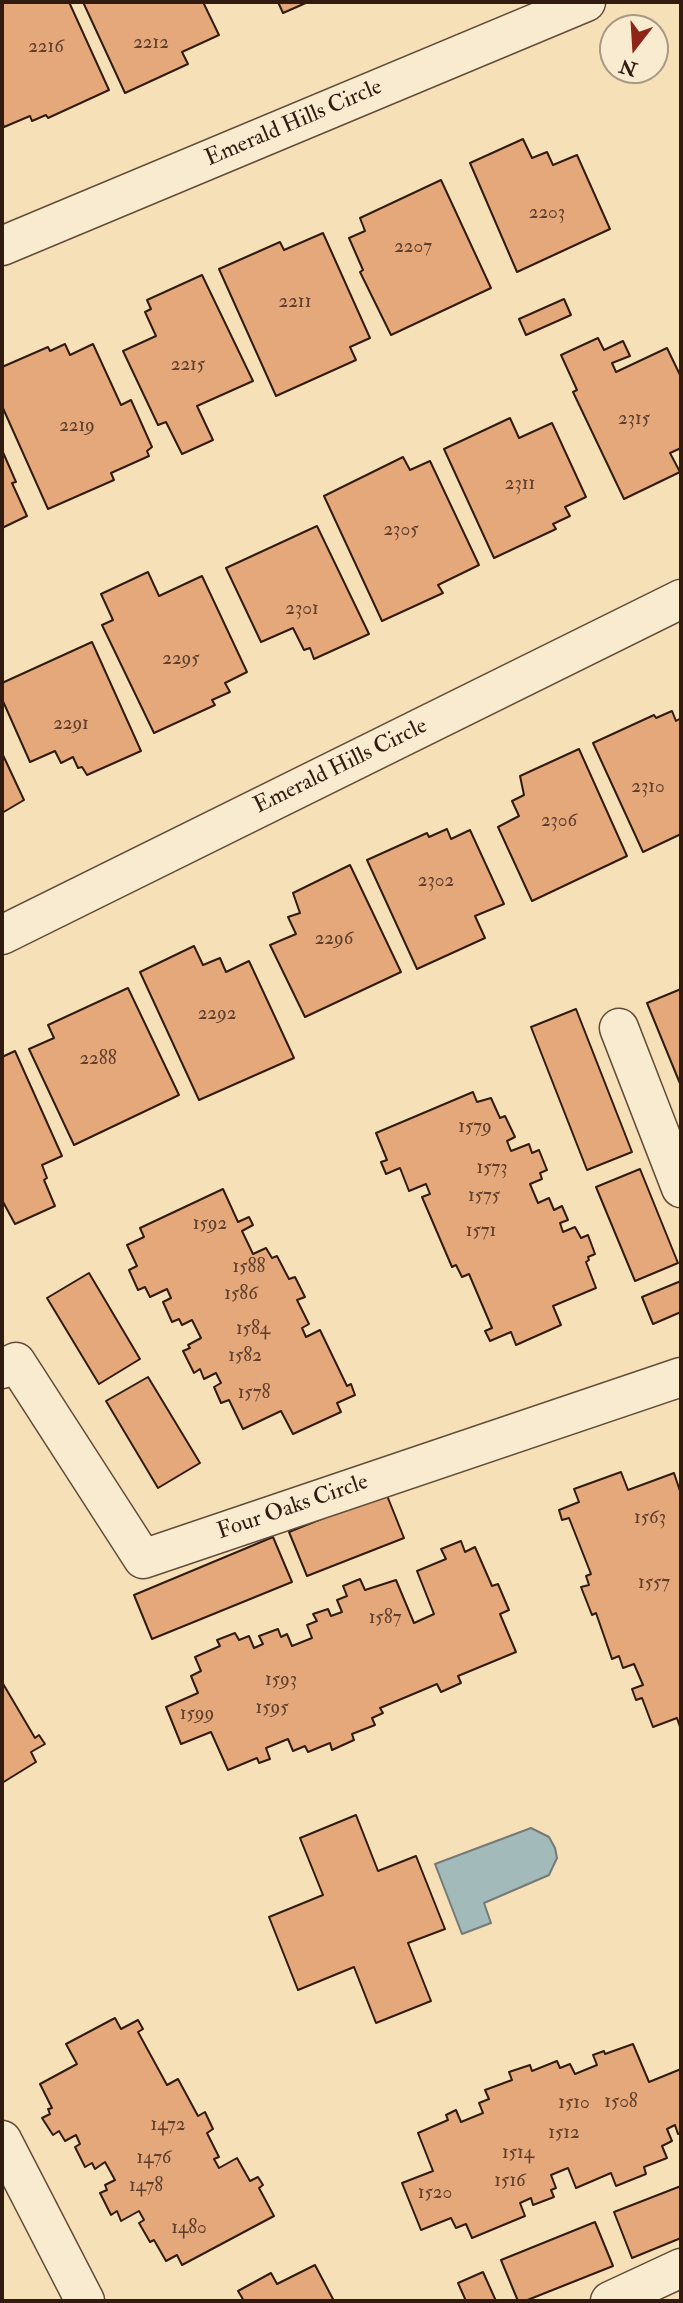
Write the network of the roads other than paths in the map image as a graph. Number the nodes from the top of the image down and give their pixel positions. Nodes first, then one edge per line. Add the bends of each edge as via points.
1 (586, 2) edge
2 (2, 246) edge
3 (681, 599) edge
4 (2, 935) edge
5 (619, 1028) dead end
6 (681, 1188) edge
7 (2, 1369) edge
8 (681, 1377) edge
9 (2, 2140) edge
10 (681, 2268) edge
11 (85, 2301) edge
12 (610, 2301) edge

1 - 2 street, Emerald Hills Circle
3 - 4 street, Emerald Hills Circle
5 - 6 street
7 - 8 street, Four Oaks Circle via 16,1362 143,1559
9 - 11 street
10 - 12 street

